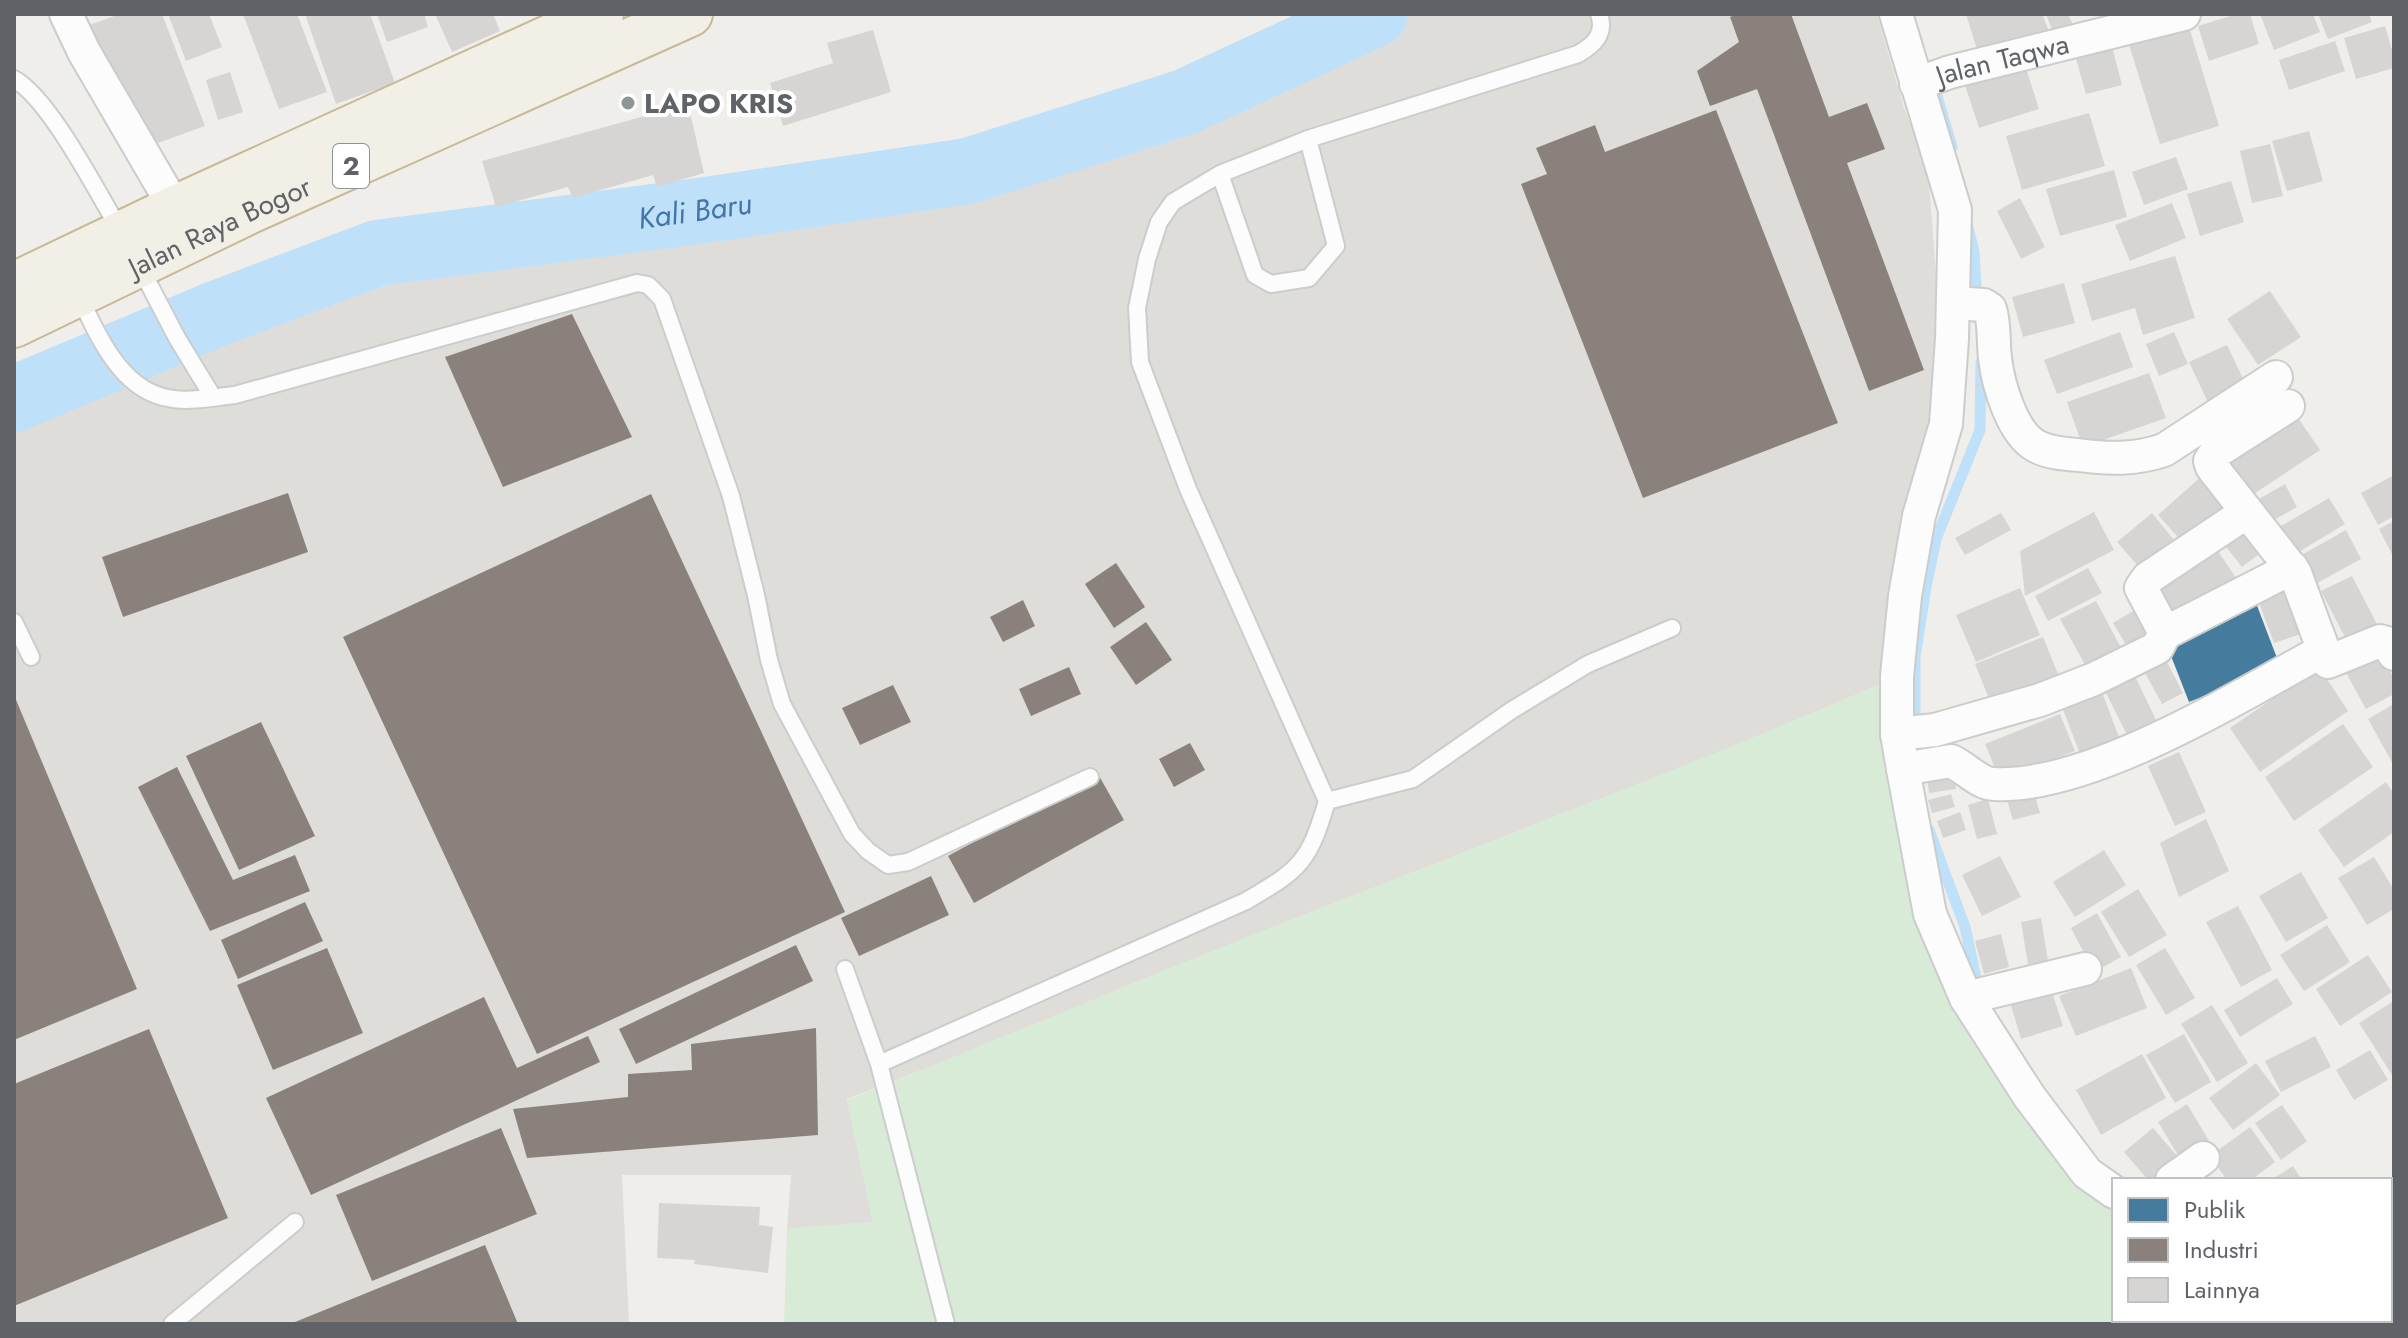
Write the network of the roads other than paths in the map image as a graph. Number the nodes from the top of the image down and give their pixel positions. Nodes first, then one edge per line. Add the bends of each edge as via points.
1 (66, 14) edge
2 (601, 14) edge
3 (690, 14) edge
4 (1599, 14) edge
5 (1896, 14) edge
6 (2184, 14) edge
7 (1932, 78) junction
8 (14, 79) edge
9 (1308, 139) junction
10 (1220, 174) junction
11 (175, 208) junction
12 (133, 255) junction
13 (14, 285) edge
14 (76, 290) junction
15 (1967, 304) junction
16 (14, 325) edge
17 (213, 397) junction
18 (2247, 512) junction
19 (2292, 568) junction
20 (14, 622) edge
21 (1672, 628) dead end
22 (2165, 633) junction
23 (2322, 651) junction
24 (2394, 654) edge
25 (31, 657) dead end
26 (1908, 733) junction
27 (1912, 768) junction
28 (1090, 777) dead end
29 (1327, 801) junction
30 (845, 969) dead end
31 (2085, 969) dead end
32 (1975, 996) junction
33 (879, 1064) junction
34 (2203, 1158) dead end
35 (2175, 1178) edge
36 (2112, 1191) edge
37 (295, 1222) dead end
38 (172, 1324) edge
39 (946, 1324) edge

1 - 11 street
2 - 11 highway, Jalan Raya Bogor / 2
3 - 12 highway, Jalan Raya Bogor / 2
4 - 9 lane via 1600,36 1578,54
5 - 7 street
6 - 7 street, Jalan Taqwa
7 - 15 street
8 - 12 lane via 43,105
9 - 10 lane
9 - 10 lane via 1336,246 1309,278 1271,284 1255,275
10 - 29 lane via 1173,202 1159,222 1137,308 1140,362 1188,489
11 - 12 highway, Jalan Raya Bogor / 2
12 - 14 highway, Jalan Raya Bogor / 2
12 - 17 lane
13 - 14 highway, Jalan Raya Bogor / 2
14 - 16 highway, Jalan Raya Bogor / 2
14 - 17 lane via 122,373 148,391 173,399
15 - 18 street via 1992,314 1995,362 2016,423 2035,446 2056,453 2144,457 2282,391 2211,458 2212,467
15 - 26 street via 1946,424 1919,516 1905,596 1897,676
17 - 28 lane via 637,283 648,285 662,299 731,496 782,704 852,834 888,865 908,862
18 - 19 street
18 - 22 street via 2148,578 2141,588
19 - 22 street
19 - 23 street
20 - 25 lane
21 - 29 lane via 1588,664 1413,779
22 - 26 street via 2157,648 2094,679 2040,700
23 - 24 street via 2329,662 2384,641
23 - 27 street via 2127,753 2042,781 1986,783 1951,761
26 - 27 street
27 - 32 street via 1930,914
29 - 33 lane via 1316,841 1300,865 1260,893
30 - 33 lane
31 - 32 street
32 - 36 street via 2029,1096 2087,1173
33 - 39 lane
34 - 35 street
37 - 38 lane

